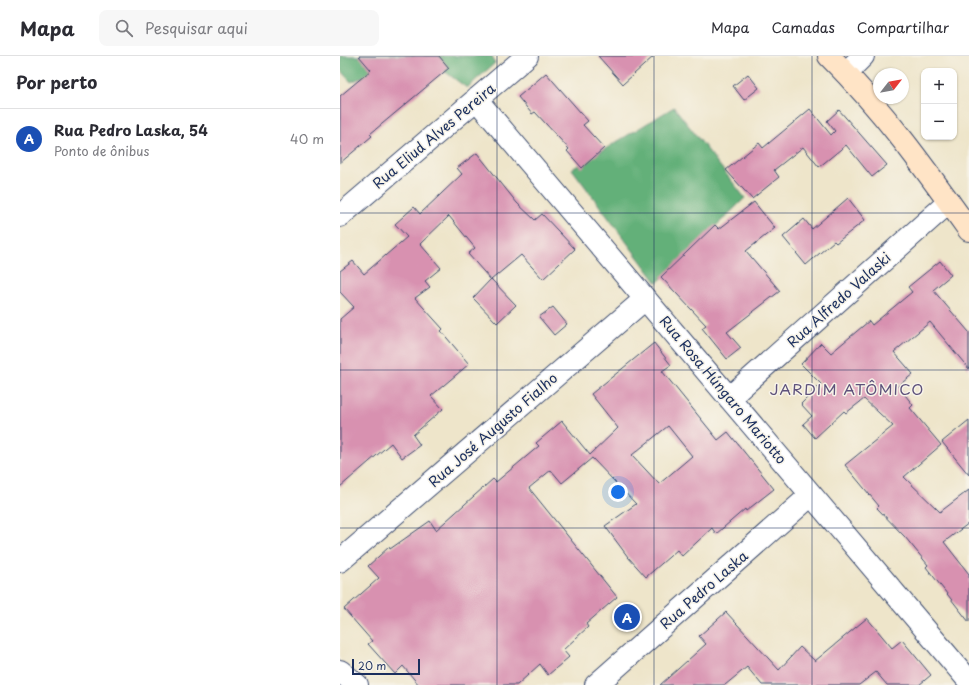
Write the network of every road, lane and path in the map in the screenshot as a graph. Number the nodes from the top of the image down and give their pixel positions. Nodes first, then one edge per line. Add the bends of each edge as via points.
1 (527, 56) edge
2 (828, 56) edge
3 (863, 56) edge
4 (846, 73) junction
5 (476, 100) junction
6 (949, 202) junction
7 (340, 216) edge
8 (969, 230) edge
9 (645, 299) junction
10 (729, 398) junction
11 (811, 495) junction
12 (340, 561) edge
13 (340, 671) edge
14 (969, 681) edge
15 (357, 685) edge
16 (596, 685) edge

1 - 5 street, Rua Eliud Alves Pereira
2 - 4 main road
3 - 4 street
4 - 6 main road via 898,131
5 - 7 street, Rua Eliud Alves Pereira
5 - 9 street, Rua Rosa Húngaro Mariotto
6 - 8 main road
6 - 10 street, Rua Alfredo Valaski
9 - 10 street, Rua Rosa Húngaro Mariotto
9 - 12 street, Rua José Augusto Fialho
10 - 11 street, Rua Rosa Húngaro Mariotto
11 - 14 street, Rua Rosa Húngaro Mariotto
11 - 16 street, Rua Pedro Laska
13 - 15 street

